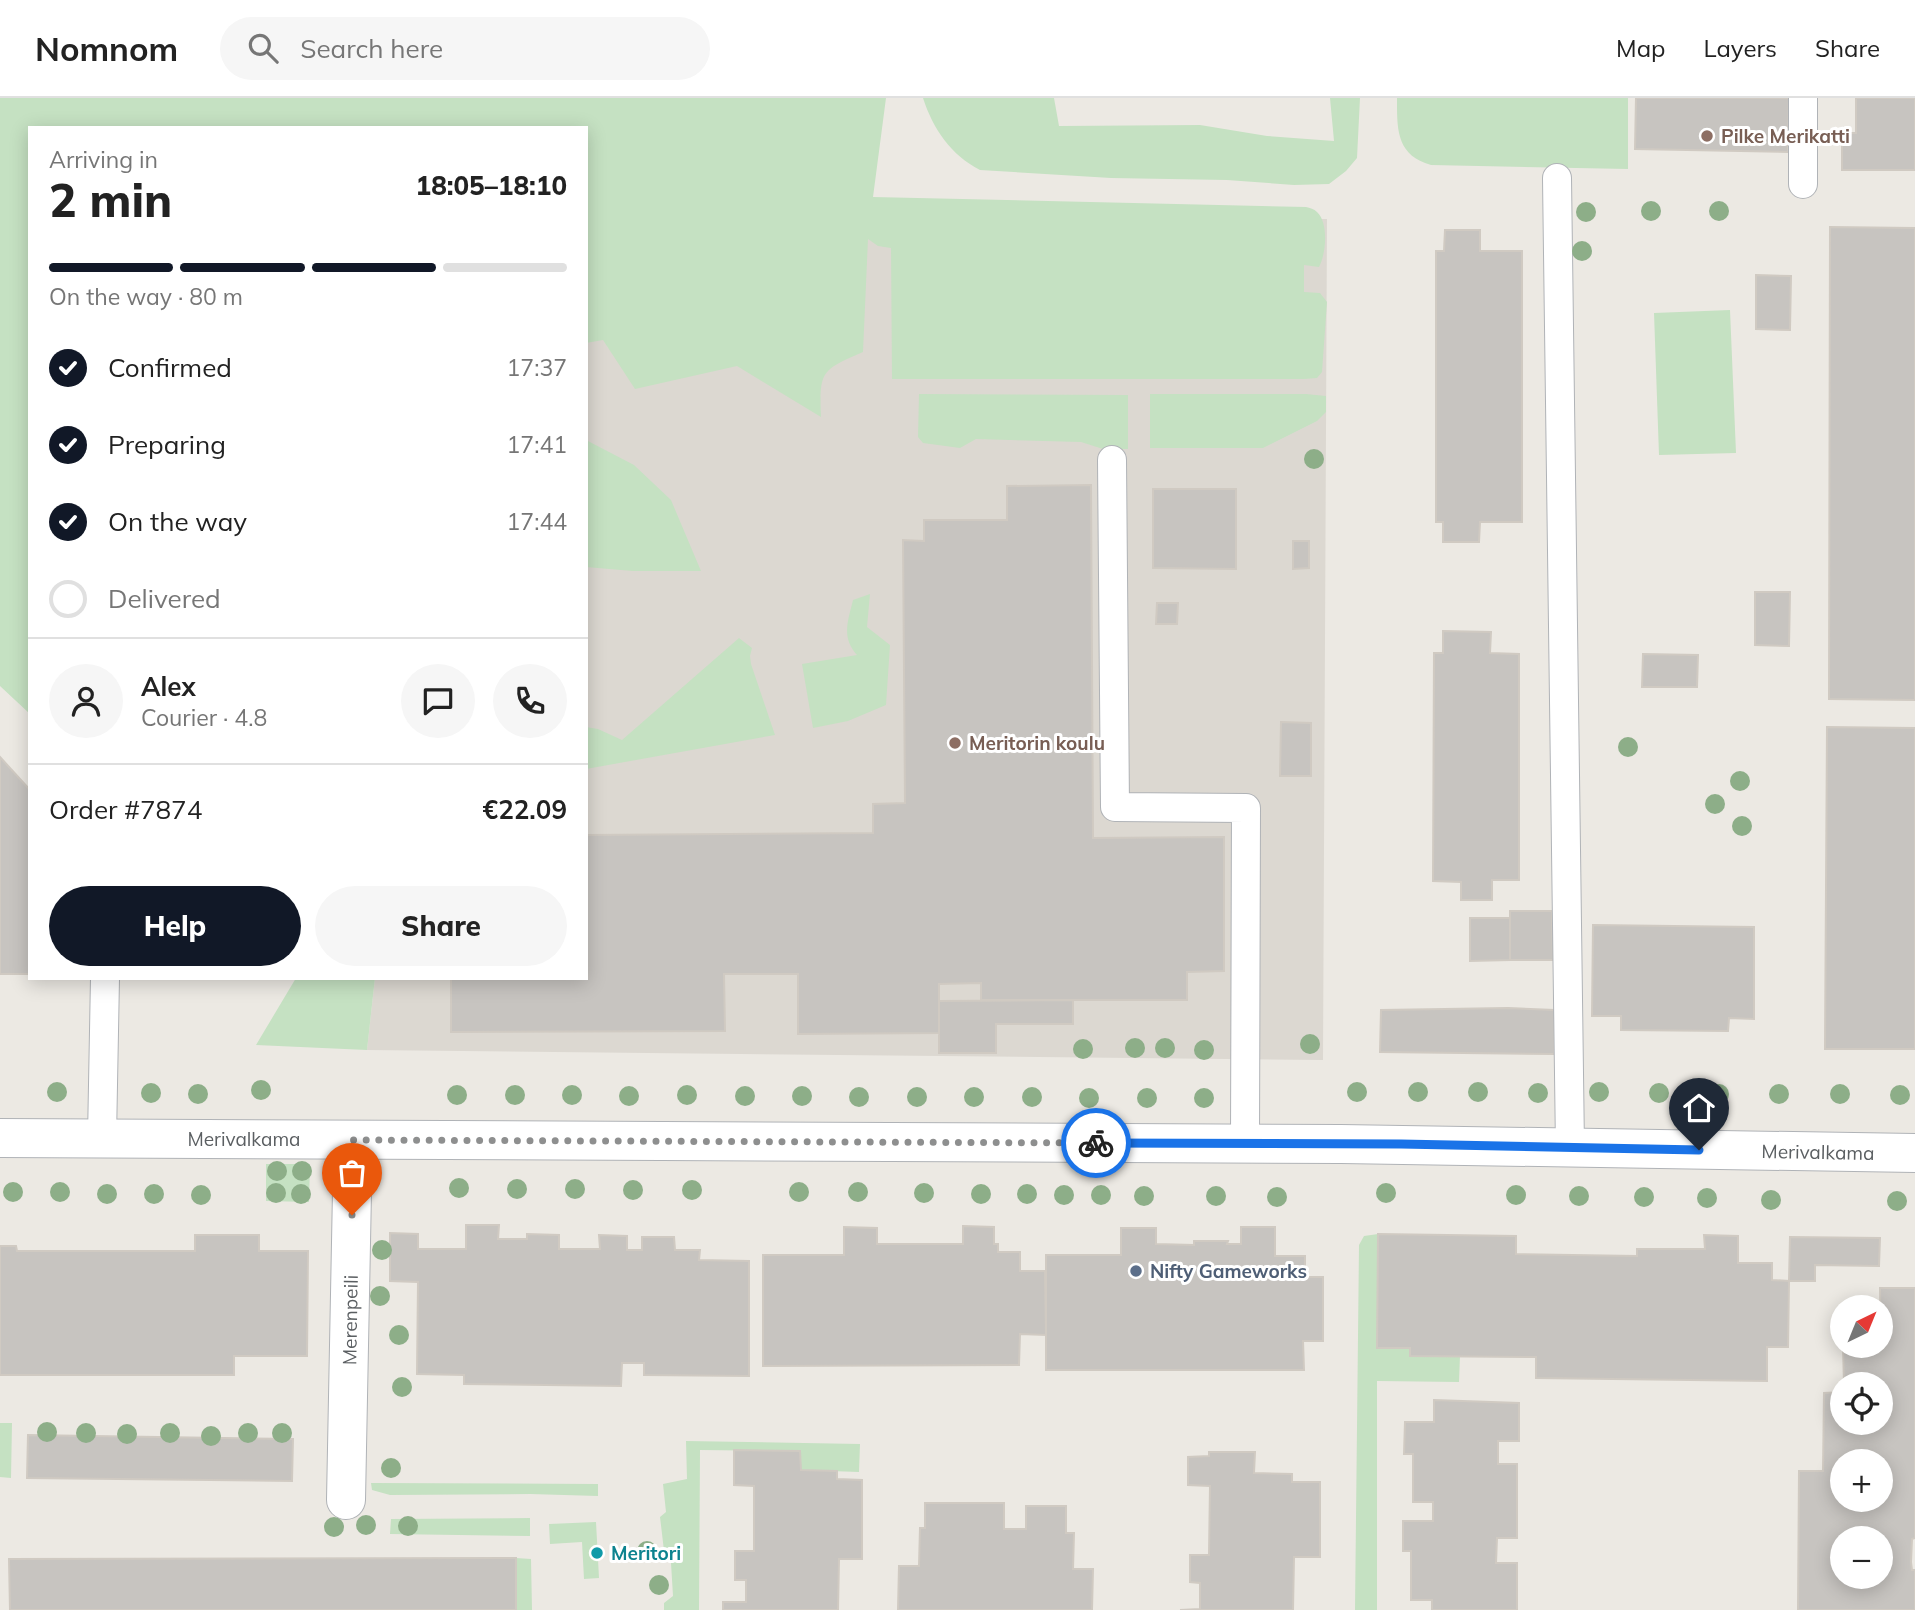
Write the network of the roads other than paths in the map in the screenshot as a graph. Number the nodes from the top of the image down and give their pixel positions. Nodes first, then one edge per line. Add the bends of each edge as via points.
1 (1803, 98) edge
2 (1557, 178) dead end
3 (1803, 184) dead end
4 (1112, 460) dead end
5 (105, 980) edge
6 (0, 1138) edge
7 (102, 1138) junction
8 (353, 1140) junction
9 (1245, 1144) junction
10 (1570, 1148) junction
11 (1915, 1153) edge
12 (346, 1500) dead end

1 - 3 lane
2 - 10 lane
4 - 9 lane via 1115,807 1246,808
5 - 7 lane
6 - 7 street, Merivalkama
7 - 8 street, Merivalkama
8 - 9 street, Merivalkama
8 - 12 street, Merenpeili
9 - 10 street, Merivalkama
10 - 11 street, Merivalkama

